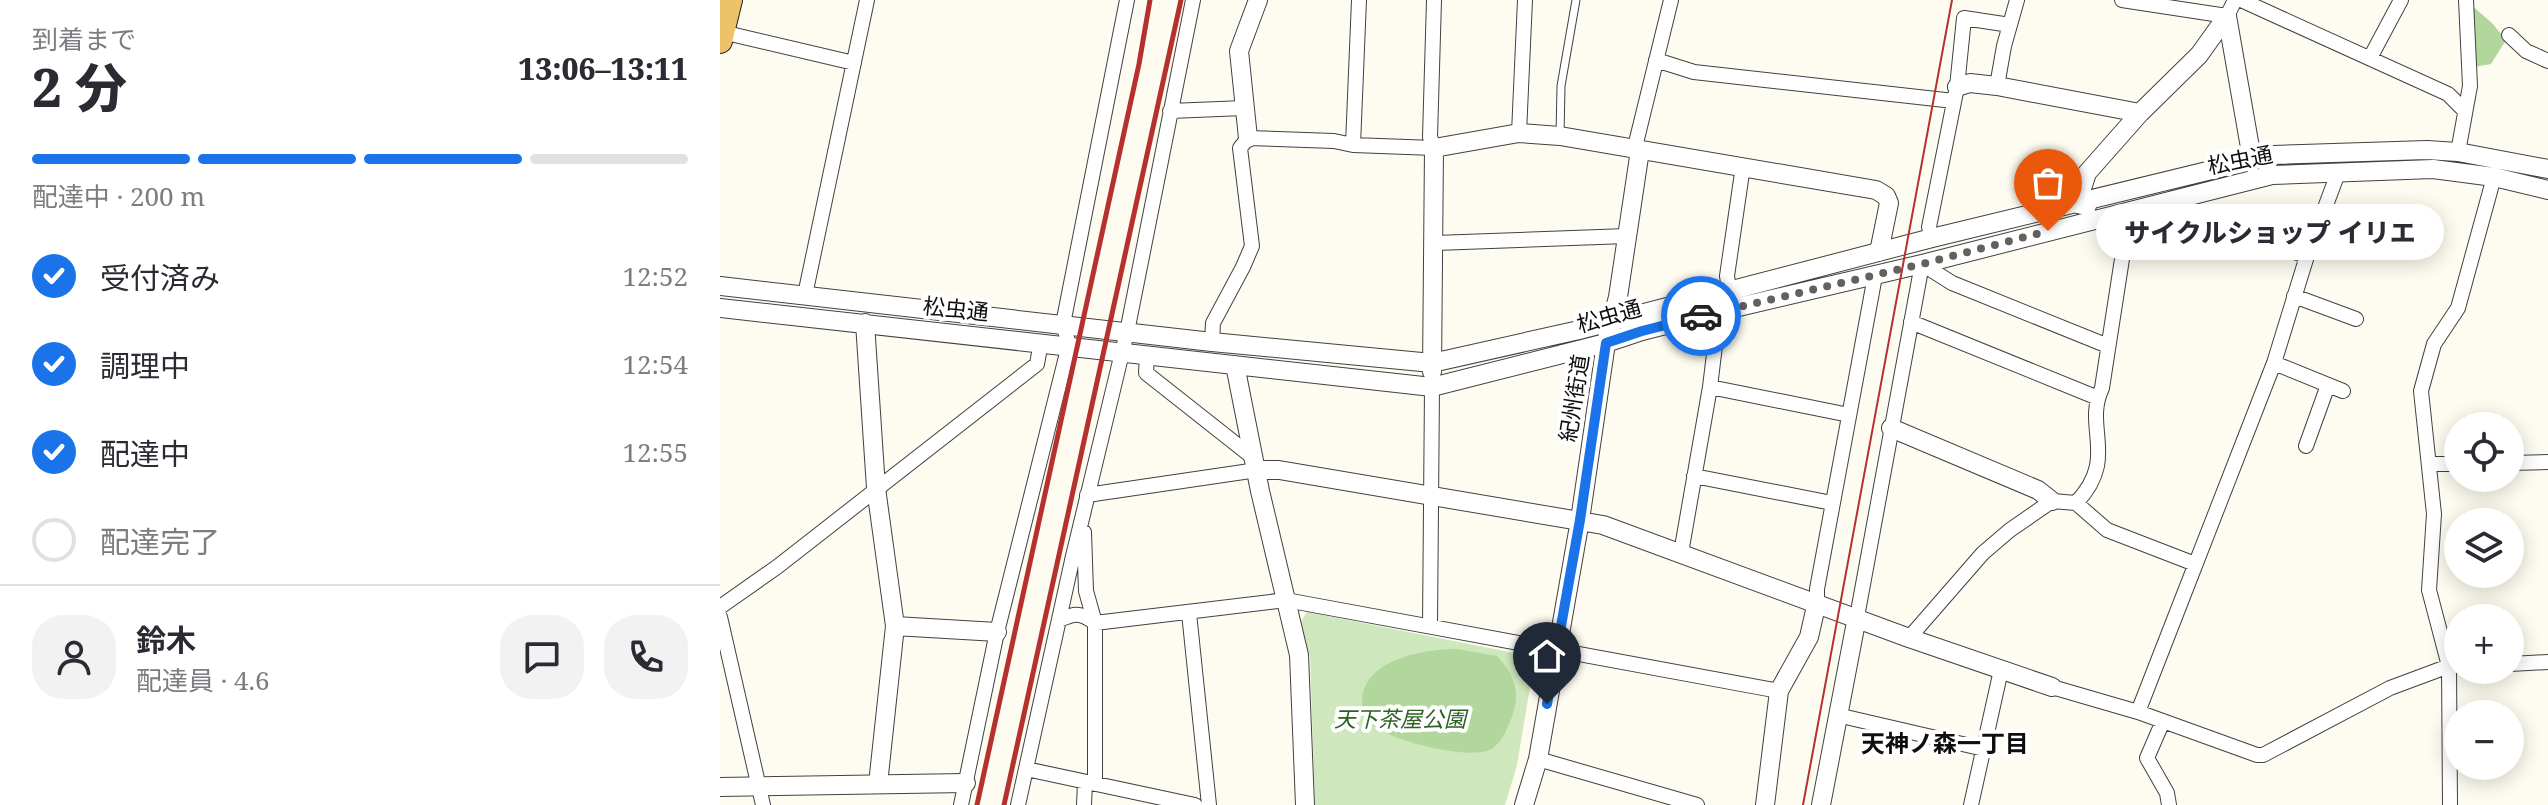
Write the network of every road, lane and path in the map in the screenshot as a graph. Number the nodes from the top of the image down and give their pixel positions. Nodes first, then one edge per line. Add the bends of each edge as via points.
1 (730, 0) edge
2 (867, 0) edge
3 (1127, 0) edge
4 (1193, 0) edge
5 (1258, 0) edge
6 (1359, 0) edge
7 (1434, 0) edge
8 (1525, 0) edge
9 (1576, 0) edge
10 (1671, 0) edge
11 (2017, 0) edge
12 (2122, 0) edge
13 (2241, 0) edge
14 (2401, 0) edge
15 (2466, 0) edge
16 (2231, 8) edge
17 (2010, 25) junction
18 (2509, 35) dead end
19 (721, 36) edge
20 (2370, 58) junction
21 (1656, 60) junction
22 (2548, 61) edge
23 (854, 63) junction
24 (1997, 86) junction
25 (1955, 94) junction
26 (1244, 108) junction
27 (1170, 111) junction
28 (2465, 111) junction
29 (2140, 113) junction
30 (1519, 133) junction
31 (1560, 136) junction
32 (1248, 138) junction
33 (1353, 145) junction
34 (1635, 147) junction
35 (1434, 148) junction
36 (2458, 152) junction
37 (2252, 159) junction
38 (1743, 166) junction
39 (2548, 169) edge
40 (2338, 173) junction
41 (2494, 177) junction
42 (2548, 190) edge
43 (2181, 197) junction
44 (2077, 204) junction
45 (2126, 212) junction
46 (1627, 236) junction
47 (1932, 238) junction
48 (1435, 243) junction
49 (1879, 252) junction
50 (2307, 256) junction
51 (1922, 264) junction
52 (1875, 276) junction
53 (720, 286) edge
54 (1729, 289) junction
55 (805, 295) junction
56 (2294, 296) junction
57 (720, 308) edge
58 (1713, 313) junction
59 (2356, 319) dead end
60 (1613, 320) junction
61 (1911, 322) junction
62 (865, 323) junction
63 (1063, 324) junction
64 (1127, 332) junction
65 (1041, 342) junction
66 (1212, 342) junction
67 (1606, 343) junction
68 (1069, 345) junction
69 (2108, 346) junction
70 (1121, 351) junction
71 (1147, 354) junction
72 (1432, 363) junction
73 (2274, 363) junction
74 (1235, 365) junction
75 (2328, 385) junction
76 (1432, 387) junction
77 (1710, 387) junction
78 (2343, 391) dead end
79 (2098, 398) junction
80 (1849, 415) junction
81 (1891, 428) junction
82 (2306, 446) dead end
83 (2548, 462) edge
84 (2524, 463) edge
85 (1256, 464) junction
86 (2431, 464) junction
87 (2444, 464) edge
88 (1694, 476) junction
89 (876, 488) junction
90 (1430, 494) junction
91 (1087, 495) junction
92 (2052, 501) junction
93 (1832, 503) junction
94 (2076, 503) junction
95 (1083, 511) junction
96 (1580, 520) junction
97 (1681, 553) junction
98 (2195, 564) junction
99 (1286, 600) junction
100 (1817, 602) junction
101 (720, 607) edge
102 (1189, 613) junction
103 (720, 617) edge
104 (1857, 617) junction
105 (1059, 620) junction
106 (1095, 623) junction
107 (895, 626) junction
108 (1430, 626) junction
109 (997, 632) junction
110 (1909, 638) junction
111 (2444, 638) edge
112 (1556, 648) junction
113 (2548, 662) edge
114 (2524, 663) edge
115 (2444, 669) edge
116 (2001, 670) junction
117 (2453, 684) edge
118 (2052, 687) joint
119 (1779, 691) junction
120 (2138, 712) junction
121 (1837, 715) junction
122 (2163, 721) junction
123 (1984, 749) junction
124 (1538, 759) junction
125 (1026, 769) junction
126 (966, 783) junction
127 (1090, 783) junction
128 (878, 784) junction
129 (760, 786) junction
130 (720, 787) edge
131 (763, 805) edge
132 (961, 805) edge
133 (1018, 805) edge
134 (1084, 805) edge
135 (1195, 805) edge
136 (1209, 805) edge
137 (1305, 805) edge
138 (1524, 805) edge
139 (1697, 805) edge
140 (1765, 805) edge
141 (1821, 805) edge
142 (1971, 805) edge
143 (2169, 805) edge
144 (2450, 805) edge

1 - 19 highway
2 - 23 street
3 - 63 street
4 - 27 street
5 - 26 street via 1239,51
6 - 33 street
7 - 35 street
8 - 30 street
9 - 31 lane via 1561,86
10 - 21 street, 紀州街道
11 - 17 street
12 - 16 street
13 - 20 street
14 - 20 street
15 - 28 street via 2470,86
16 - 29 street via 2199,55
16 - 37 street
17 - 24 street
17 - 25 street via 1964,18
18 - 22 street
19 - 23 street
20 - 28 street via 2448,94
21 - 25 street via 1694,72
21 - 34 street, 紀州街道
23 - 55 street
24 - 25 street via 1970,83
24 - 29 street
25 - 47 street via 1929,227
26 - 27 street
26 - 32 street
27 - 64 street
28 - 36 street
29 - 44 street via 2087,173
30 - 31 street
30 - 35 street
31 - 34 street
32 - 33 street
32 - 66 street via 1240,148 1252,246 1213,323
33 - 35 street
34 - 38 street
34 - 46 street, 紀州街道 via 1639,157
35 - 48 street
36 - 37 street, 松虫通
36 - 39 street, 松虫通
37 - 44 street, 松虫通
38 - 49 street via 1886,196
38 - 54 street
40 - 41 street, 松虫通 via 2433,169
40 - 43 street, 松虫通 via 2272,175
40 - 50 street
41 - 42 street, 松虫通
41 - 86 street via 2458,308 2434,344 2421,391
43 - 45 street, 松虫通
43 - 50 street via 2196,221
44 - 45 street
44 - 47 street, 松虫通
45 - 51 street, 松虫通
45 - 69 street
46 - 48 street
46 - 60 street, 紀州街道
47 - 49 street, 松虫通
48 - 72 street
49 - 54 street, 松虫通
50 - 56 street
51 - 52 street, 松虫通
51 - 61 street
51 - 69 street via 1952,283
52 - 58 street, 松虫通
52 - 80 street
53 - 55 street, 松虫通
54 - 60 street, 松虫通
55 - 63 street, 松虫通
56 - 59 street
56 - 73 street
57 - 62 street, 松虫通
58 - 67 street, 松虫通
58 - 77 street via 1717,329
60 - 67 street, 紀州街道
60 - 72 street, 松虫通
61 - 79 street
61 - 81 street
62 - 65 street, 松虫通
62 - 89 street
63 - 64 street, 松虫通
63 - 68 street
64 - 66 street, 松虫通
64 - 70 street
65 - 68 street, 松虫通
65 - 89 street via 1037,364
66 - 72 street, 松虫通
67 - 76 street, 松虫通
67 - 96 street, 紀州街道
68 - 70 street, 松虫通
68 - 109 street
69 - 79 street
70 - 71 street, 松虫通
70 - 91 street
71 - 74 street, 松虫通
71 - 85 street via 1146,373
72 - 76 street
73 - 75 street
73 - 98 street
74 - 76 street, 松虫通
74 - 85 street
75 - 78 street
75 - 82 street
76 - 90 street
77 - 80 street
77 - 88 street
79 - 94 street via 2098,466
80 - 93 street
81 - 92 street via 2038,490
81 - 104 street
83 - 84 street
85 - 90 street
85 - 91 street
85 - 99 street
86 - 87 street
86 - 111 street via 2429,590
88 - 93 street
88 - 97 street
89 - 101 street
89 - 107 street
90 - 96 street
90 - 108 street
91 - 95 street
92 - 94 street
92 - 110 street via 1983,553
93 - 100 street
94 - 98 street via 2107,530
95 - 105 street
95 - 106 street via 1086,591
96 - 97 street
96 - 112 street, 紀州街道
97 - 100 street
98 - 120 street
99 - 102 street
99 - 108 street
99 - 137 street via 1299,655
100 - 104 street
100 - 119 street via 1809,637
102 - 106 street
102 - 136 street
103 - 129 street
104 - 110 street
104 - 121 street
105 - 106 street via 1082,613
105 - 125 street
106 - 127 street
107 - 109 street
107 - 128 street
108 - 112 street
109 - 126 street
110 - 116 street
112 - 119 street
112 - 124 street, 紀州街道
113 - 114 street
115 - 122 street via 2390,688 2263,755
116 - 118 street
116 - 123 street
117 - 144 street
118 - 120 street
119 - 140 street
120 - 122 street
121 - 123 street
121 - 141 street
122 - 143 street via 2147,758
123 - 142 street
124 - 138 street, 紀州街道
124 - 139 street
125 - 127 street
125 - 133 street
126 - 128 street
126 - 132 street
127 - 134 street
127 - 135 street
128 - 129 street
129 - 130 street
129 - 131 street

